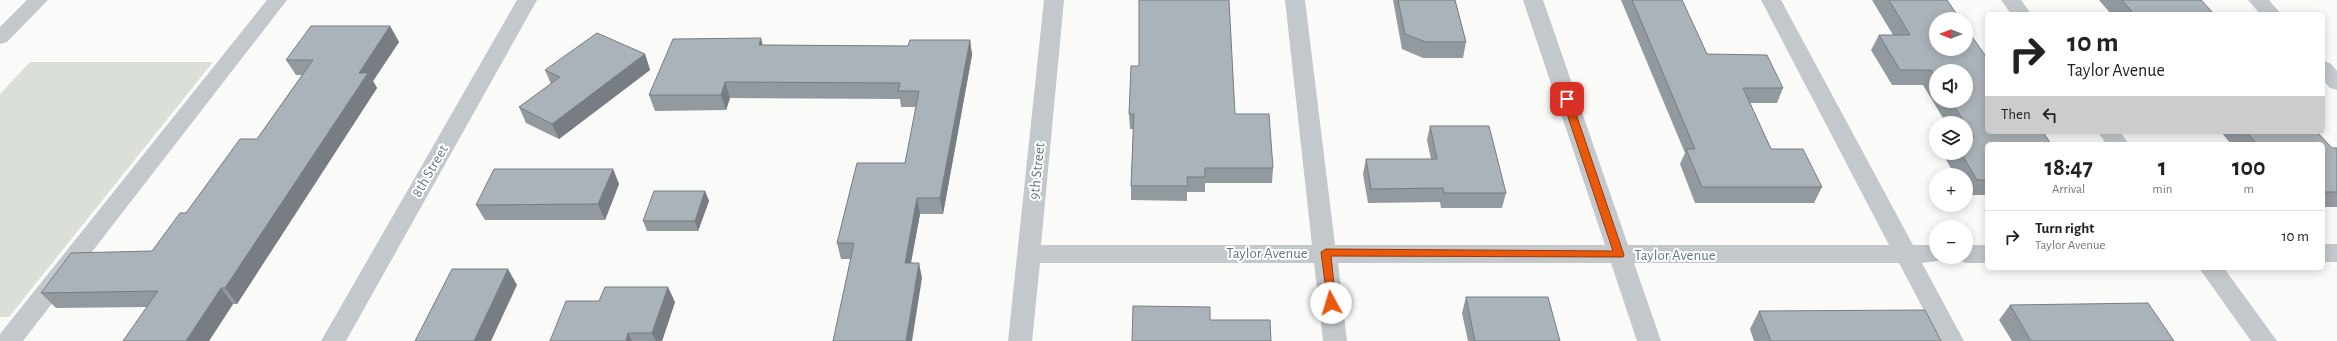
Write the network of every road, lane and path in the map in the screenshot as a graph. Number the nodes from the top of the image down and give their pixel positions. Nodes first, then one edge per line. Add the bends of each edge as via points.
1 (38, 0) edge
2 (277, 0) edge
3 (527, 0) edge
4 (1054, 0) edge
5 (1295, 0) edge
6 (1533, 0) edge
7 (1771, 0) edge
8 (2011, 0) edge
9 (2258, 0) edge
10 (2020, 12) edge
11 (2269, 12) edge
12 (0, 38) edge
13 (2325, 70) edge
14 (2337, 83) edge
15 (1326, 252) junction
16 (2325, 253) edge
17 (2337, 253) edge
18 (1029, 254) junction
19 (1906, 254) junction
20 (1929, 254) edge
21 (1973, 254) edge
22 (1985, 254) edge
23 (1619, 255) junction
24 (2212, 270) edge
25 (9, 341) edge
26 (333, 341) edge
27 (1020, 341) edge
28 (1335, 341) edge
29 (1648, 341) edge
30 (1952, 341) edge
31 (2265, 341) edge

1 - 12 street
2 - 25 street
3 - 26 street, 8th Street
4 - 18 street, 9th Street
5 - 15 street
6 - 23 street
7 - 19 street
8 - 10 street
9 - 11 street
13 - 14 street
15 - 18 street, Taylor Avenue
15 - 23 street, Taylor Avenue
15 - 28 street
16 - 17 street
18 - 27 street, 9th Street
19 - 20 street, Taylor Avenue
19 - 23 street, Taylor Avenue
19 - 30 street
21 - 22 street
23 - 29 street
24 - 31 street

